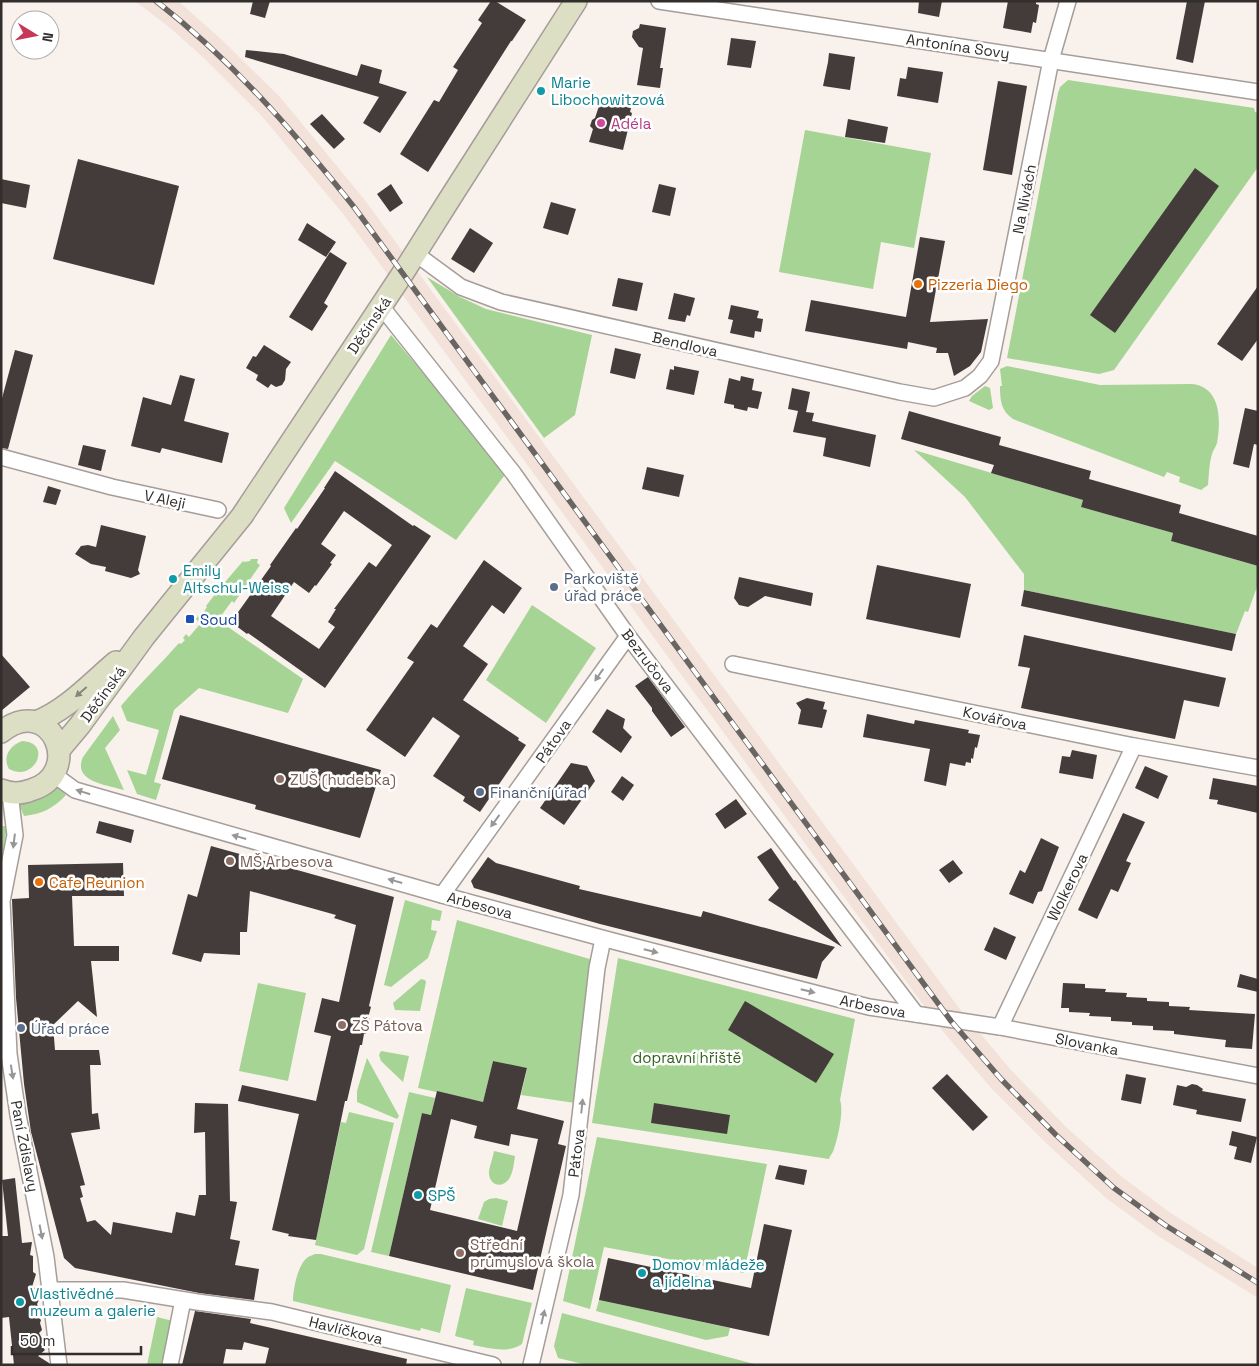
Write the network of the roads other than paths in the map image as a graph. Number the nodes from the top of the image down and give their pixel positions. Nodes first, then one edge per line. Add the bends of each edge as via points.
1 (576, 1) edge
2 (659, 1) edge
3 (1068, 1) edge
4 (1051, 60) junction
5 (1258, 92) edge
6 (416, 254) junction
7 (381, 306) junction
8 (965, 388) joint
9 (1, 457) edge
10 (218, 510) dead end
11 (628, 636) junction
12 (144, 637) junction
13 (733, 664) dead end
14 (36, 722) junction
15 (4, 726) edge
16 (1134, 746) junction
17 (59, 750) junction
18 (1258, 768) edge
19 (53, 774) junction
20 (4, 791) edge
21 (442, 895) junction
22 (603, 939) junction
23 (916, 1014) junction
24 (1000, 1027) junction
25 (1258, 1076) edge
26 (51, 1290) junction
27 (190, 1301) junction
28 (59, 1365) edge
29 (170, 1365) edge
30 (493, 1365) edge
31 (531, 1365) edge

1 - 6 main road, Děčínská
2 - 4 street, Antonína Sovy
3 - 4 street, Na Nivách
4 - 5 street, Antonína Sovy
4 - 8 street, Na Nivách via 991,360 980,376
6 - 7 main road, Děčínská
6 - 8 street, Bendlova via 462,287 501,302 900,392 934,398
7 - 11 street, Bezručova via 514,474
7 - 12 main road, Děčínská via 242,516
9 - 10 street, V Aleji via 112,487
11 -> 21 street, Pátova
11 - 23 street, Bezručova
12 -> 14 main road, Děčínská via 65,706
12 - 17 main road, Děčínská
13 - 16 street, Kovářova
14 - 15 main road, Děčínská
14 - 17 main road via 53,735
16 - 18 street, Kovářova
16 - 24 street, Wolkerova
17 - 19 main road, Děčínská
19 - 20 main road via 36,789 18,793
21 -> 19 street, Arbesova via 75,790
20 -> 26 street, Paní Zdislavy via 16,836 2,901 9,1054
21 - 22 street, Arbesova
22 -> 23 street, Arbesova via 870,1007
31 -> 22 street, Pátova via 570,1194 596,968
23 - 24 street, Slovanka
24 - 25 street, Slovanka
26 - 27 street, Havlíčkova via 123,1290
26 - 28 street, Paní Zdislavy
27 - 29 street
27 - 30 street, Havlíčkova via 272,1312

